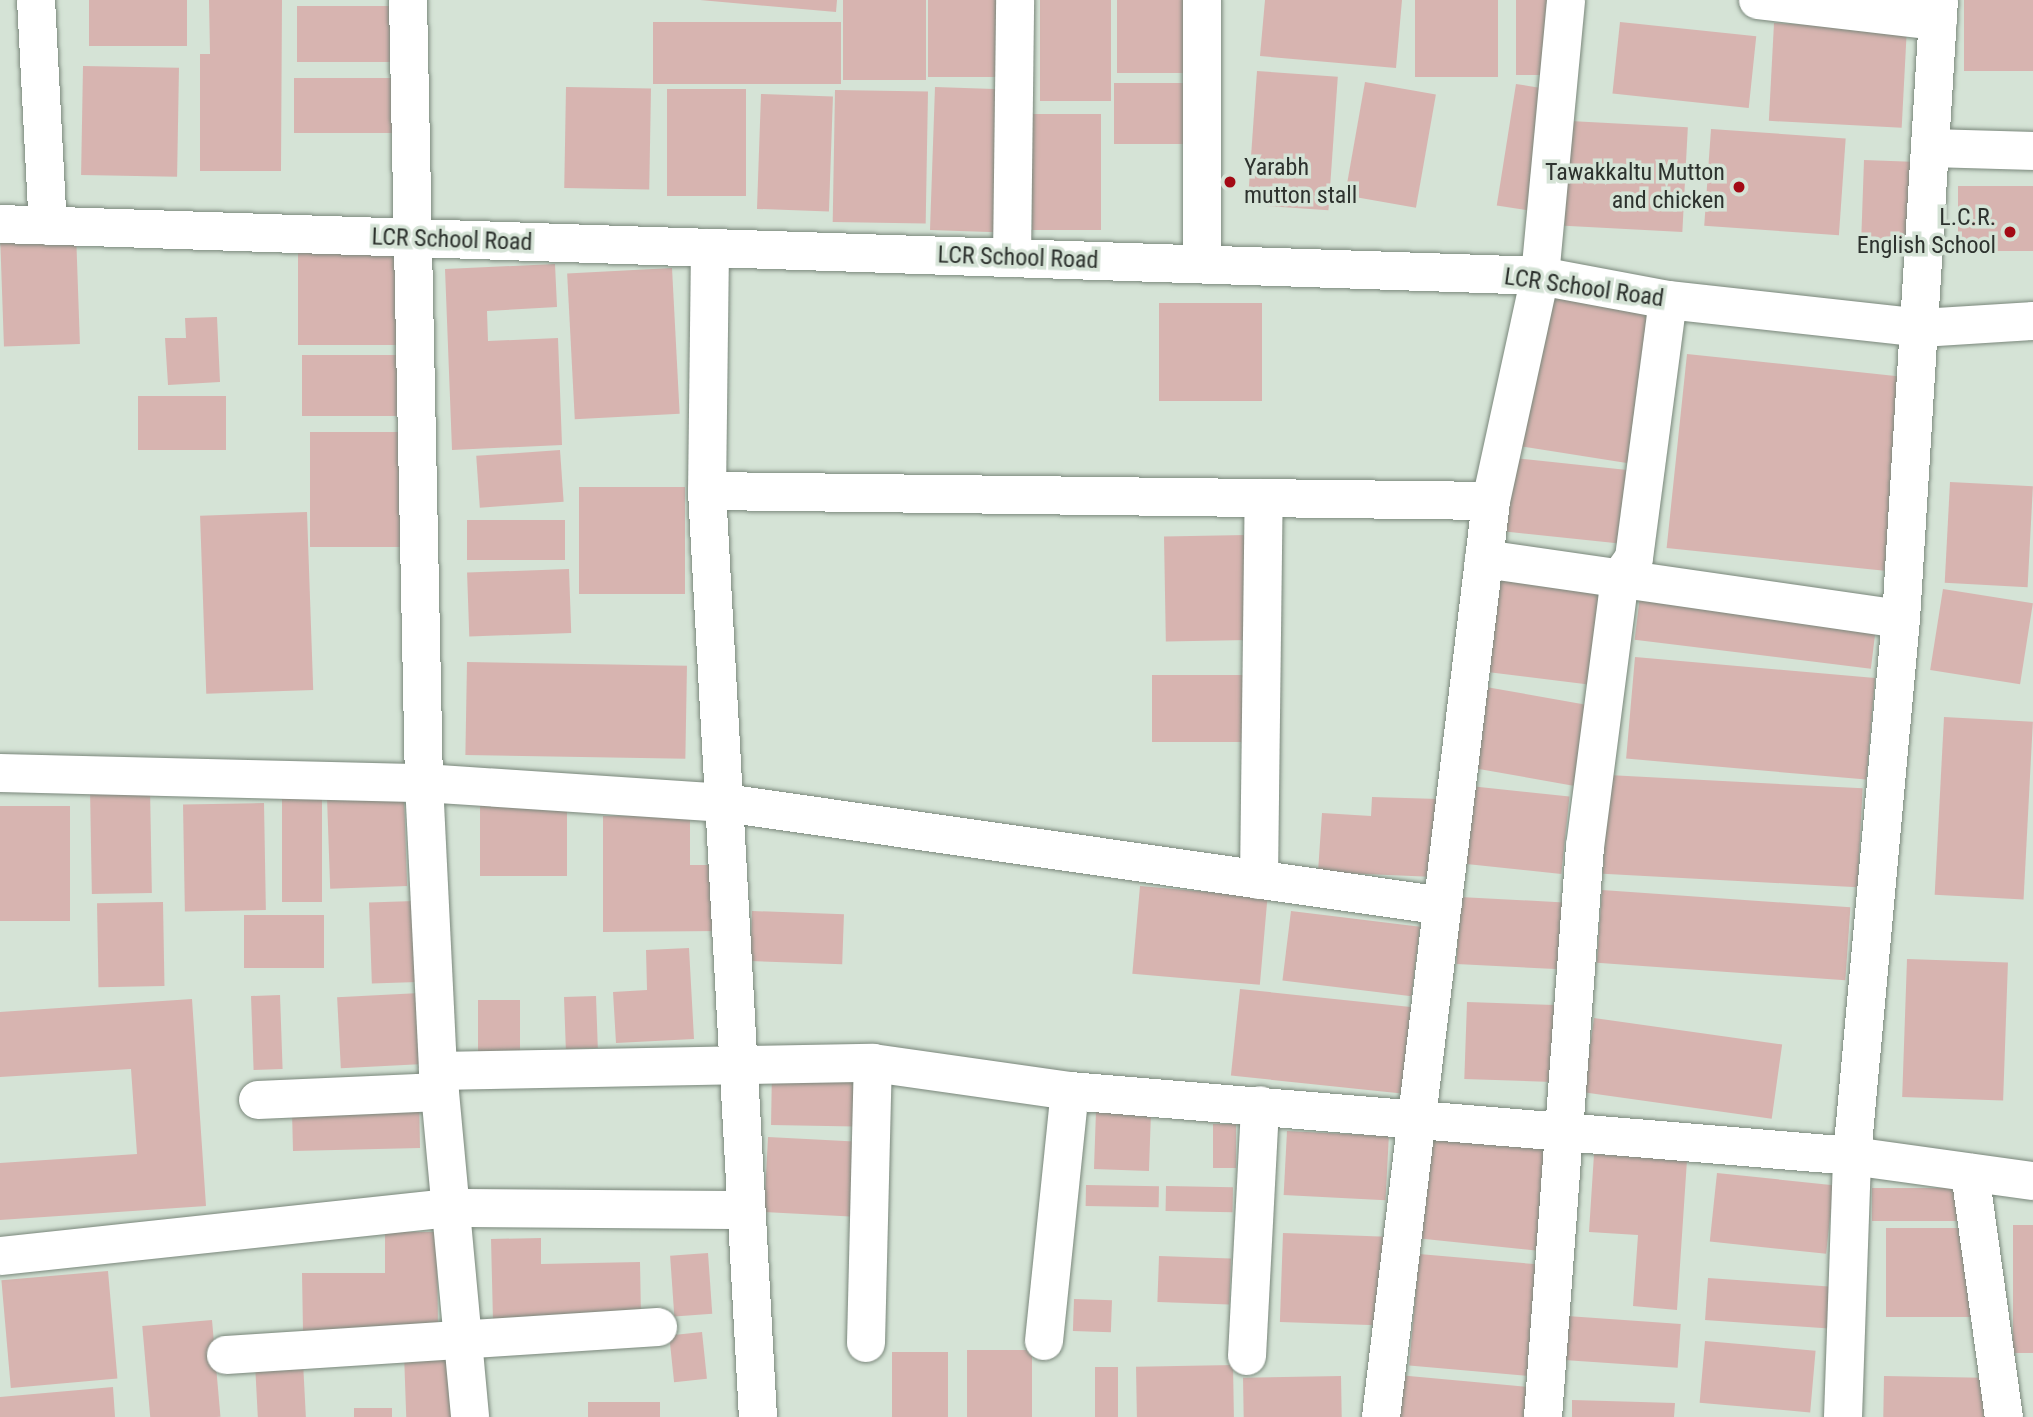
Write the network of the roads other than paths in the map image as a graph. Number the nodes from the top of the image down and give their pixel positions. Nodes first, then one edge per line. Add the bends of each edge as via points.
1 (36, 0) edge
2 (408, 0) edge
3 (1015, 0) edge
4 (1202, 0) edge
5 (1566, 0) edge
6 (1758, 0) edge
7 (1939, 11) edge
8 (1931, 148) junction
9 (2033, 151) edge
10 (0, 224) edge
11 (48, 226) junction
12 (418, 239) junction
13 (710, 248) junction
14 (1012, 258) junction
15 (1202, 264) junction
16 (1539, 276) junction
17 (1668, 300) junction
18 (2033, 321) edge
19 (1921, 328) junction
20 (707, 491) junction
21 (1264, 498) junction
22 (1490, 501) junction
23 (1484, 559) junction
24 (1620, 578) junction
25 (1901, 618) junction
26 (0, 773) edge
27 (424, 783) junction
28 (725, 803) junction
29 (1259, 880) junction
30 (1443, 906) junction
31 (738, 1062) junction
32 (873, 1063) junction
33 (439, 1082) junction
34 (1070, 1091) junction
35 (258, 1100) dead end
36 (1260, 1105) junction
37 (1419, 1118) junction
38 (1565, 1131) junction
39 (1852, 1156) junction
40 (1970, 1172) junction
41 (2033, 1181) edge
42 (451, 1208) junction
43 (746, 1210) junction
44 (0, 1256) edge
45 (657, 1327) dead end
46 (462, 1338) junction
47 (1044, 1340) dead end
48 (866, 1343) dead end
49 (226, 1355) dead end
50 (1247, 1356) dead end
51 (470, 1417) edge
52 (758, 1417) edge
53 (1381, 1417) edge
54 (1543, 1417) edge
55 (1843, 1417) edge
56 (2004, 1417) edge

1 - 11 street
2 - 12 street
3 - 14 street
4 - 15 street
5 - 16 street
6 - 7 street
7 - 8 street
8 - 9 street
8 - 19 street
10 - 11 street, LCR School Road
11 - 12 street, LCR School Road
12 - 13 street, LCR School Road
12 - 27 street
13 - 14 street, LCR School Road
13 - 20 street
14 - 15 street, LCR School Road
15 - 16 street, LCR School Road
16 - 17 street, LCR School Road
16 - 22 street
17 - 19 street, LCR School Road
17 - 24 street via 1634,558
18 - 19 street, LCR School Road
19 - 25 street
20 - 21 street
20 - 28 street
21 - 22 street
21 - 29 street
22 - 23 street
23 - 24 street
23 - 30 street
24 - 25 street
24 - 38 street via 1585,847
25 - 39 street
26 - 27 street
27 - 28 street
27 - 33 street
28 - 29 street
28 - 31 street
29 - 30 street
30 - 37 street
31 - 32 street
31 - 33 street
31 - 43 street
32 - 34 street
32 - 48 street
33 - 35 street
33 - 42 street
34 - 36 street
34 - 47 street
36 - 37 street
36 - 50 street
37 - 38 street
37 - 53 street
38 - 39 street
38 - 54 street
39 - 40 street
39 - 55 street
40 - 41 street
40 - 56 street
42 - 43 street
42 - 44 street
42 - 46 street
43 - 52 street
45 - 46 street
46 - 49 street
46 - 51 street

